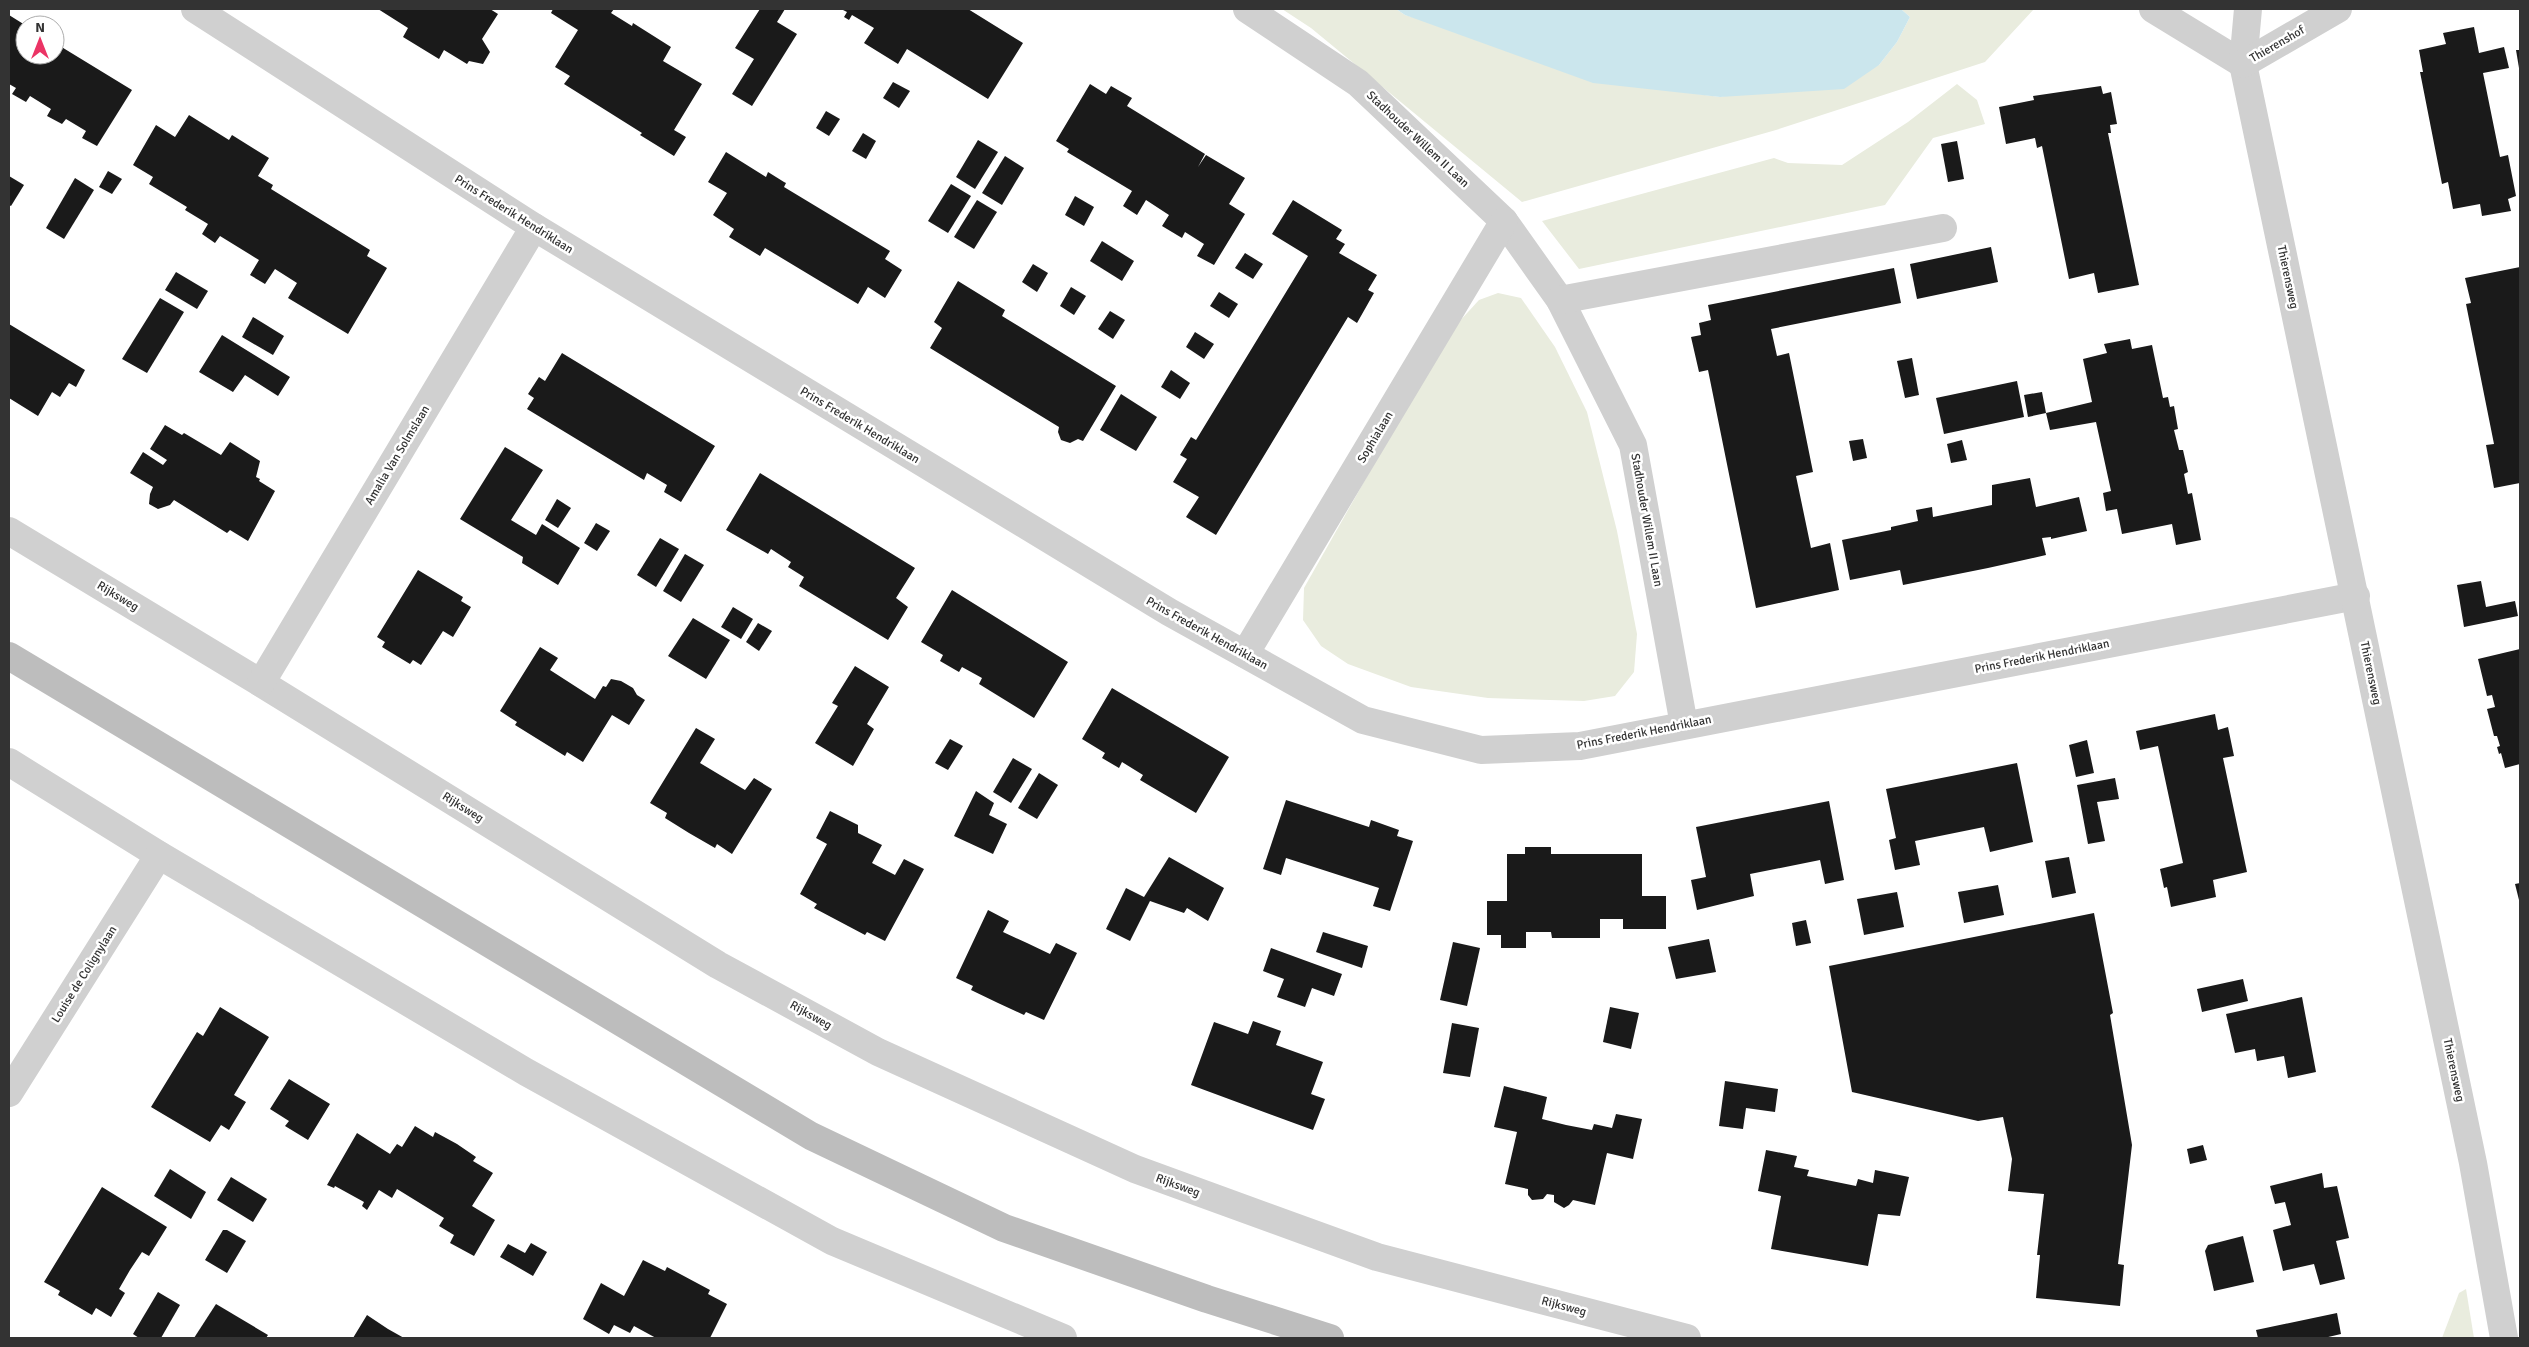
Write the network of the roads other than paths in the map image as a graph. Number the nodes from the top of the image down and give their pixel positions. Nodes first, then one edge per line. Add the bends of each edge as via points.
1 (195, 9) edge
2 (1247, 9) edge
3 (2153, 9) edge
4 (2248, 9) edge
5 (2338, 9) edge
6 (2243, 64) junction
7 (1504, 221) junction
8 (534, 227) junction
9 (1943, 228) dead end
10 (1560, 300) junction
11 (9, 531) edge
12 (2356, 596) junction
13 (1245, 654) junction
14 (9, 656) edge
15 (261, 683) junction
16 (1684, 725) junction
17 (9, 762) edge
18 (159, 855) junction
19 (9, 1093) edge
20 (1063, 1338) edge
21 (1330, 1338) edge
22 (1687, 1338) edge
23 (2504, 1338) edge

1 - 8 street, Prins Frederik Hendriklaan
2 - 7 street, Stadhouder Willem II Laan via 1358,83
3 - 6 street
4 - 6 street, Thierensweg
5 - 6 street, Thierenshof
6 - 12 street, Thierensweg
7 - 10 street, Stadhouder Willem II Laan
7 - 13 street, Sophialaan
8 - 13 street, Prins Frederik Hendriklaan via 1169,612
8 - 15 street, Amalia Van Solmslaan
9 - 10 street
10 - 16 street, Stadhouder Willem II Laan via 1633,445
11 - 15 street, Rijksweg
12 - 16 street, Prins Frederik Hendriklaan
12 - 23 street, Thierensweg via 2473,1163
13 - 16 street, Prins Frederik Hendriklaan via 1363,720 1481,750 1580,746
14 - 21 main road via 811,1136 1004,1228
15 - 22 street, Rijksweg via 718,965 878,1052 1135,1169 1377,1258
17 - 18 street
18 - 19 street, Louise de Colignylaan
18 - 20 street via 526,1072 832,1241

